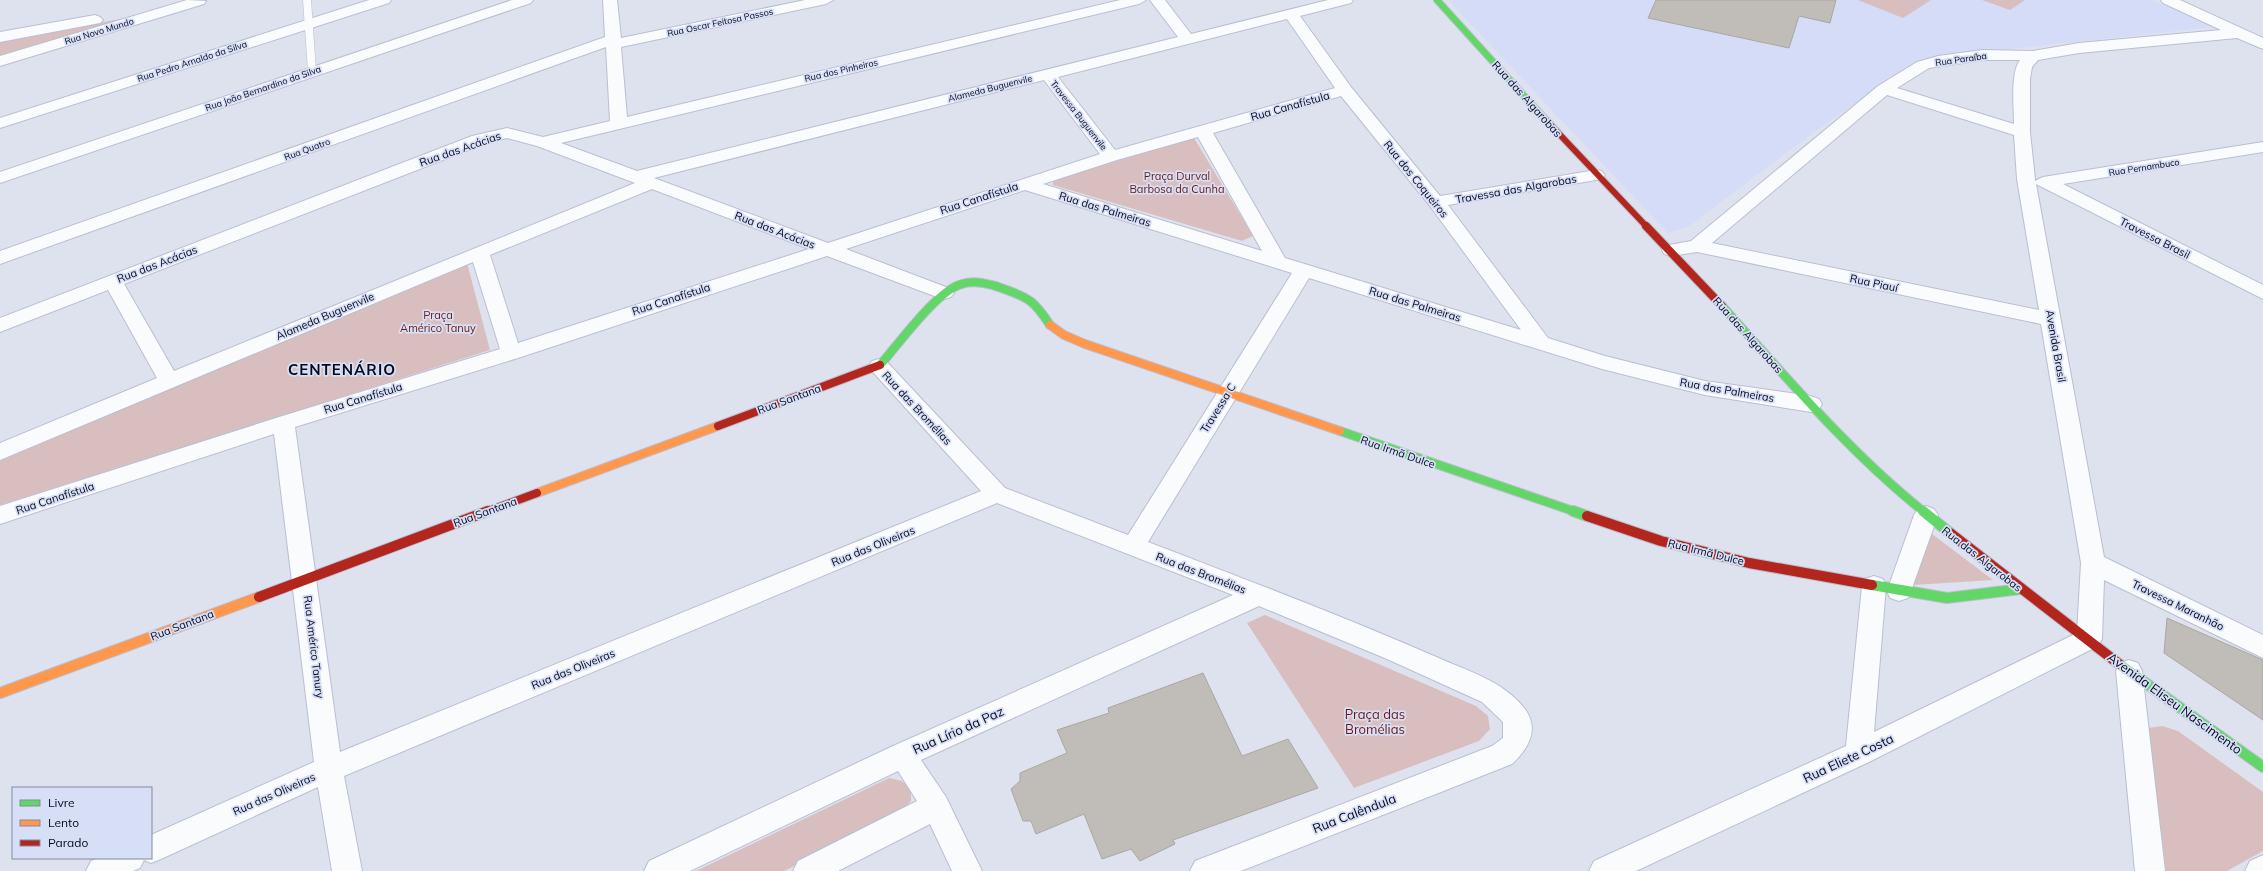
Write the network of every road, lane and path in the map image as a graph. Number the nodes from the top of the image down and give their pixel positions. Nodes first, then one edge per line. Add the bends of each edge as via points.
1 (308, 0) edge
2 (384, 0) edge
3 (526, 0) edge
4 (610, 0) edge
5 (826, 0) edge
6 (1139, 0) edge
7 (1157, 0) edge
8 (1346, 0) edge
9 (1437, 0) edge
10 (2168, 0) edge
11 (201, 1) edge
12 (1122, 2) edge
13 (1291, 14) junction
14 (310, 23) junction
15 (2239, 33) junction
16 (0, 37) edge
17 (1188, 40) junction
18 (614, 42) junction
19 (2263, 44) edge
20 (2032, 56) junction
21 (0, 61) edge
22 (312, 71) junction
23 (1047, 74) junction
24 (1884, 89) junction
25 (1345, 90) junction
26 (0, 123) edge
27 (620, 123) junction
28 (1203, 130) junction
29 (2022, 132) junction
30 (543, 142) junction
31 (2263, 147) edge
32 (1111, 156) junction
33 (1596, 175) junction
34 (0, 178) edge
35 (2026, 179) junction
36 (643, 180) junction
37 (2047, 183) junction
38 (1024, 184) junction
39 (1436, 202) junction
40 (1697, 246) junction
41 (823, 249) junction
42 (1671, 250) junction
43 (480, 252) junction
44 (0, 258) edge
45 (1277, 262) junction
46 (1304, 270) junction
47 (113, 281) junction
48 (944, 293) junction
49 (2263, 293) edge
50 (2051, 319) junction
51 (0, 324) edge
52 (1541, 343) junction
53 (511, 352) junction
54 (879, 366) junction
55 (169, 382) junction
56 (1227, 394) junction
57 (1811, 404) junction
58 (284, 423) junction
59 (0, 452) edge
60 (997, 494) junction
61 (0, 515) edge
62 (1926, 516) junction
63 (1133, 547) junction
64 (2093, 563) junction
65 (305, 578) junction
66 (1874, 586) junction
67 (2021, 589) junction
68 (1900, 590) junction
69 (1259, 595) junction
70 (2089, 639) junction
71 (2263, 646) edge
72 (2129, 671) junction
73 (0, 693) edge
74 (1859, 753) junction
75 (1502, 754) joint
76 (903, 755) junction
77 (2263, 767) edge
78 (330, 769) junction
79 (936, 806) junction
80 (152, 849) edge
81 (128, 859) edge
82 (2263, 869) edge
83 (101, 871) edge
84 (347, 871) edge
85 (659, 871) edge
86 (808, 871) edge
87 (967, 871) edge
88 (1205, 871) edge
89 (1604, 871) edge
90 (2150, 871) edge
91 (2260, 871) edge

1 - 14 lane
2 - 14 street, Rua Pedro Arnaldo da Silva
3 - 22 street, Rua João Bernardino da Silva
4 - 18 street
5 - 18 street, Rua Oscar Feitosa Passos
6 - 12 street, Rua dos Pinheiros
7 - 17 street
8 - 13 street, Alameda Buguenvile
9 - 33 street, Rua das Algarobas
10 - 15 street
11 - 16 street
11 - 21 street, Rua Novo Mundo
12 - 27 street, Rua dos Pinheiros
13 - 17 street, Alameda Buguenvile
13 - 25 street, Rua dos Coqueiros
14 - 22 lane
14 - 26 street, Rua Pedro Arnaldo da Silva
15 - 19 street
15 - 20 street, Rua Paraíba via 2079,48
17 - 23 street, Alameda Buguenvile
18 - 27 street
18 - 44 street, Rua Quatro
20 - 24 street, Rua Paraíba via 1983,54 1938,61 1923,65
20 - 29 street, Avenida Brasil via 2024,66 2022,79
22 - 34 street, Rua João Bernardino da Silva
23 - 32 street, Travessa Buguenvile
23 - 36 street, Alameda Buguenvile
24 - 29 street
24 - 40 street, Rua Paraíba
25 - 28 street, Rua Canafístula
25 - 39 street, Rua dos Coqueiros
27 - 30 street, Rua dos Pinheiros
28 - 32 street, Rua Canafístula
28 - 45 street
29 - 35 street, Avenida Brasil
30 - 36 street, Rua das Acácias
30 - 47 street, Rua das Acácias via 507,133 488,137
31 - 37 street, Rua Pernambuco
32 - 38 street, Rua Canafístula
33 - 39 street, Travessa das Algarobas
33 - 42 street, Rua das Algarobas
35 - 37 street, Rua Pernambuco
35 - 50 street, Avenida Brasil
36 - 41 street, Rua das Acácias
36 - 43 street, Alameda Buguenvile
37 - 49 street, Travessa Brasil
38 - 41 street, Rua Canafístula
38 - 45 street, Rua das Palmeiras
39 - 52 street, Rua dos Coqueiros
40 - 42 street
40 - 50 street, Rua Piauí
41 - 48 street, Rua das Acácias
41 - 53 street, Rua Canafístula
42 - 57 street, Rua das Algarobas
43 - 53 street
43 - 55 street, Alameda Buguenvile
45 - 46 street, Rua das Palmeiras
46 - 52 street, Rua das Palmeiras
46 - 56 street, Travessa C
47 - 51 street, Rua das Acácias
47 - 55 street
48 - 54 street
48 - 56 street, Rua Irmã Dulce via 962,283 1001,287 1038,305 1052,327 1065,336
50 - 64 street, Avenida Brasil
52 - 57 street, Rua das Palmeiras via 1602,362 1705,388
53 - 58 street, Rua Canafístula
54 - 60 street, Rua das Bromélias
54 - 65 street, Rua Santana
55 - 59 street, Alameda Buguenvile
56 - 63 street, Travessa C
56 - 66 street, Rua Irmã Dulce via 1661,541 1709,554
57 - 62 street, Rua das Algarobas via 1856,451
58 - 61 street, Rua Canafístula
58 - 65 street, Rua Américo Tanury
60 - 63 street, Rua das Bromélias
60 - 78 street, Rua das Oliveiras
62 - 67 street, Rua das Algarobas
62 - 68 street
63 - 69 street, Rua das Bromélias
64 - 70 street, Avenida Brasil
64 - 71 street, Travessa Maranhão
65 - 73 street, Rua Santana
65 - 78 street, Rua Américo Tanury
66 - 68 street, Rua Irmã Dulce
66 - 74 street
67 - 68 street, Rua Irmã Dulce via 1947,598
67 - 70 street, Rua das Algarobas
69 - 75 street, Rua das Bromélias via 1396,651 1491,694 1507,706 1516,718 1518,730 1515,744
69 - 76 street, Rua Lírio da Paz
70 - 72 street, Avenida Eliseu Nascimento
70 - 74 street, Rua Eliete Costa
72 - 77 street, Avenida Eliseu Nascimento
72 - 90 street
74 - 89 street, Rua Eliete Costa
75 - 88 street, Rua Calêndula
76 - 79 street
76 - 85 street, Rua Lírio da Paz
78 - 80 street, Rua das Oliveiras
78 - 84 street, Rua Américo Tanury
79 - 86 street
79 - 87 street
81 - 83 street
82 - 91 street

